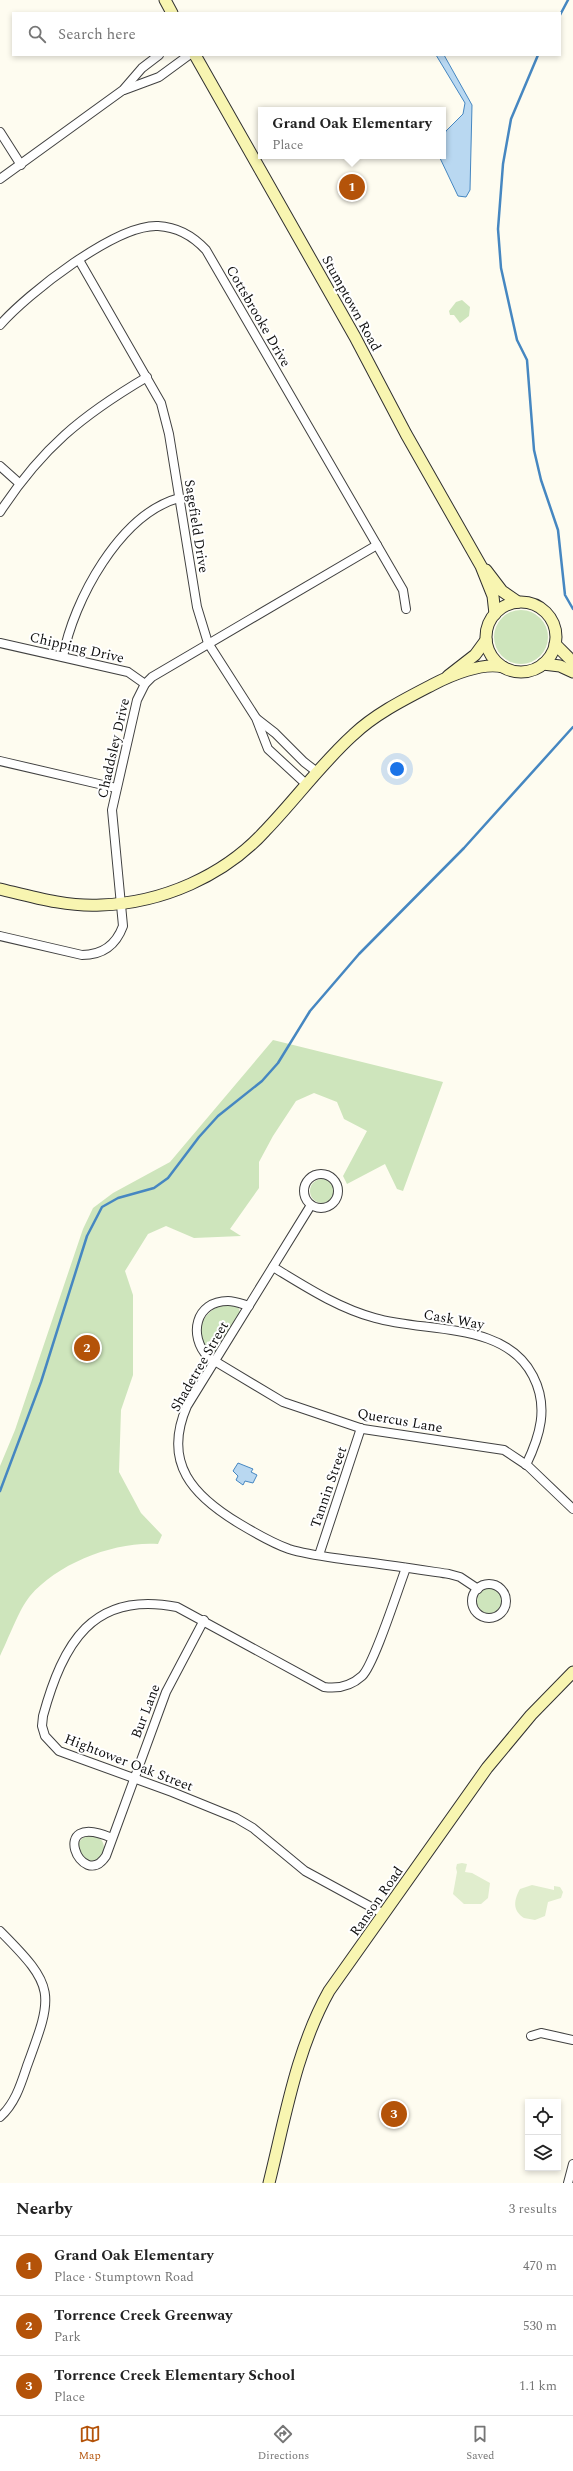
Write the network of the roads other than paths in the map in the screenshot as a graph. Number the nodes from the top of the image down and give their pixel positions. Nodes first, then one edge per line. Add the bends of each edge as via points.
1 (165, 0) edge
2 (171, 12) edge
3 (158, 56) edge
4 (188, 56) edge
5 (196, 56) edge
6 (123, 90) junction
7 (0, 132) edge
8 (21, 165) junction
9 (0, 179) edge
10 (79, 260) junction
11 (0, 325) edge
12 (147, 377) junction
13 (0, 466) edge
14 (19, 483) junction
15 (179, 498) junction
16 (0, 512) edge
17 (377, 545) junction
18 (481, 566) junction
19 (518, 602) junction
20 (406, 609) dead end
21 (495, 614) junction
22 (486, 640) junction
23 (0, 643) edge
24 (208, 643) junction
25 (555, 644) junction
26 (63, 657) junction
27 (573, 662) edge
28 (543, 664) junction
29 (503, 667) junction
30 (573, 672) edge
31 (445, 679) junction
32 (144, 684) junction
33 (256, 718) junction
34 (0, 761) edge
35 (317, 772) junction
36 (306, 784) junction
37 (116, 788) junction
38 (0, 889) edge
39 (122, 904) junction
40 (0, 936) edge
41 (312, 1205) junction
42 (273, 1267) junction
43 (249, 1306) junction
44 (215, 1361) junction
45 (361, 1428) junction
46 (526, 1465) junction
47 (573, 1510) edge
48 (319, 1555) junction
49 (406, 1568) junction
50 (478, 1589) junction
51 (204, 1620) junction
52 (573, 1672) edge
53 (134, 1779) junction
54 (112, 1838) junction
55 (384, 1914) junction
56 (0, 1933) edge
57 (531, 2036) dead end
58 (573, 2040) edge
59 (0, 2117) edge
60 (573, 2164) edge
61 (269, 2183) edge
62 (568, 2183) edge

1 - 2 street
3 - 6 street via 142,68
4 - 6 street via 159,76
5 - 18 street, Stumptown Road via 352,330 406,434
6 - 8 street
7 - 8 street
8 - 9 street
10 - 11 street, Cottsbrooke Drive via 35,290
10 - 12 street, Sagefield Drive
10 - 17 street, Cottsbrooke Drive via 109,243 151,226 178,230 198,241 206,250
12 - 14 street via 103,404 61,436
12 - 15 street, Sagefield Drive via 161,403
13 - 14 street
14 - 16 street
15 - 24 street, Sagefield Drive via 197,607
15 - 26 street via 167,501 147,514 105,558 77,608
17 - 20 street, Cottsbrooke Drive via 403,590
17 - 24 street, Chaddsley Drive
18 - 19 street, Stumptown Road via 502,591
18 - 21 street, Stumptown Road via 493,596
19 - 21 street via 501,608
19 - 25 street via 528,603 547,614 554,628
21 - 22 street via 490,622
22 - 29 street via 495,660
22 - 31 street via 475,655
23 - 26 street, Chipping Drive
24 - 32 street, Chaddsley Drive
24 - 33 street, Sagefield Drive
25 - 27 street
25 - 28 street via 549,658
26 - 32 street, Chipping Drive via 128,672
28 - 29 street via 524,671
28 - 30 street via 560,666
29 - 31 street via 481,665
31 - 35 street via 366,724
32 - 37 street, Chaddsley Drive via 137,700
33 - 35 street
33 - 36 street, Sagefield Drive via 268,749
34 - 37 street
35 - 36 street
36 - 39 street via 264,832 219,869 169,893
37 - 39 street, Chaddsley Drive via 112,818
38 - 39 street via 74,904
39 - 40 street, Chaddsley Drive via 123,926 119,937 110,946 93,955 72,953
41 - 41 street via 323,1208 336,1200 337,1184 329,1176 318,1175 308,1181 304,1192 305,1198
41 - 42 street, Shadetree Street
42 - 43 street, Shadetree Street
42 - 46 street, Cask Way via 323,1298 376,1318 492,1339 514,1351 529,1368 538,1385 542,1406 538,1440
43 - 44 street, Shadetree Street
43 - 44 street, Quercus Lane via 226,1301 212,1304 200,1314 196,1327 198,1342 203,1352
44 - 45 street, Quercus Lane via 283,1402
44 - 48 street, Shadetree Street via 187,1406 181,1421 179,1449 184,1474 199,1495 233,1520 289,1549
45 - 46 street, Quercus Lane via 504,1450
45 - 48 street, Tannin Street
46 - 47 street, Quercus Lane
48 - 49 street, Shadetree Street
49 - 50 street, Shadetree Street via 449,1574
49 - 51 street, Hightower Oak Street via 367,1669 354,1682 344,1686 333,1688 316,1684
50 - 50 street via 490,1584 505,1592 506,1604 501,1614 485,1618 476,1612 472,1601
51 - 53 street, Bur Lane via 174,1674
51 - 53 street, Hightower Oak Street via 177,1607 161,1604 129,1605 98,1617 73,1641 66,1654 43,1716 45,1736 59,1751
52 - 55 street, Ranson Road via 500,1751
53 - 54 street, Bur Lane
53 - 55 street, Hightower Oak Street via 236,1818 253,1828 305,1871
54 - 54 street, Bur Lane via 95,1830 84,1832 74,1846 77,1857 86,1864 100,1862 106,1856
55 - 61 street, Ranson Road via 329,1992 312,2026 286,2111
56 - 59 street via 35,1968 43,1983 46,2007 43,2023 15,2097
57 - 58 street via 541,2033
60 - 62 street

